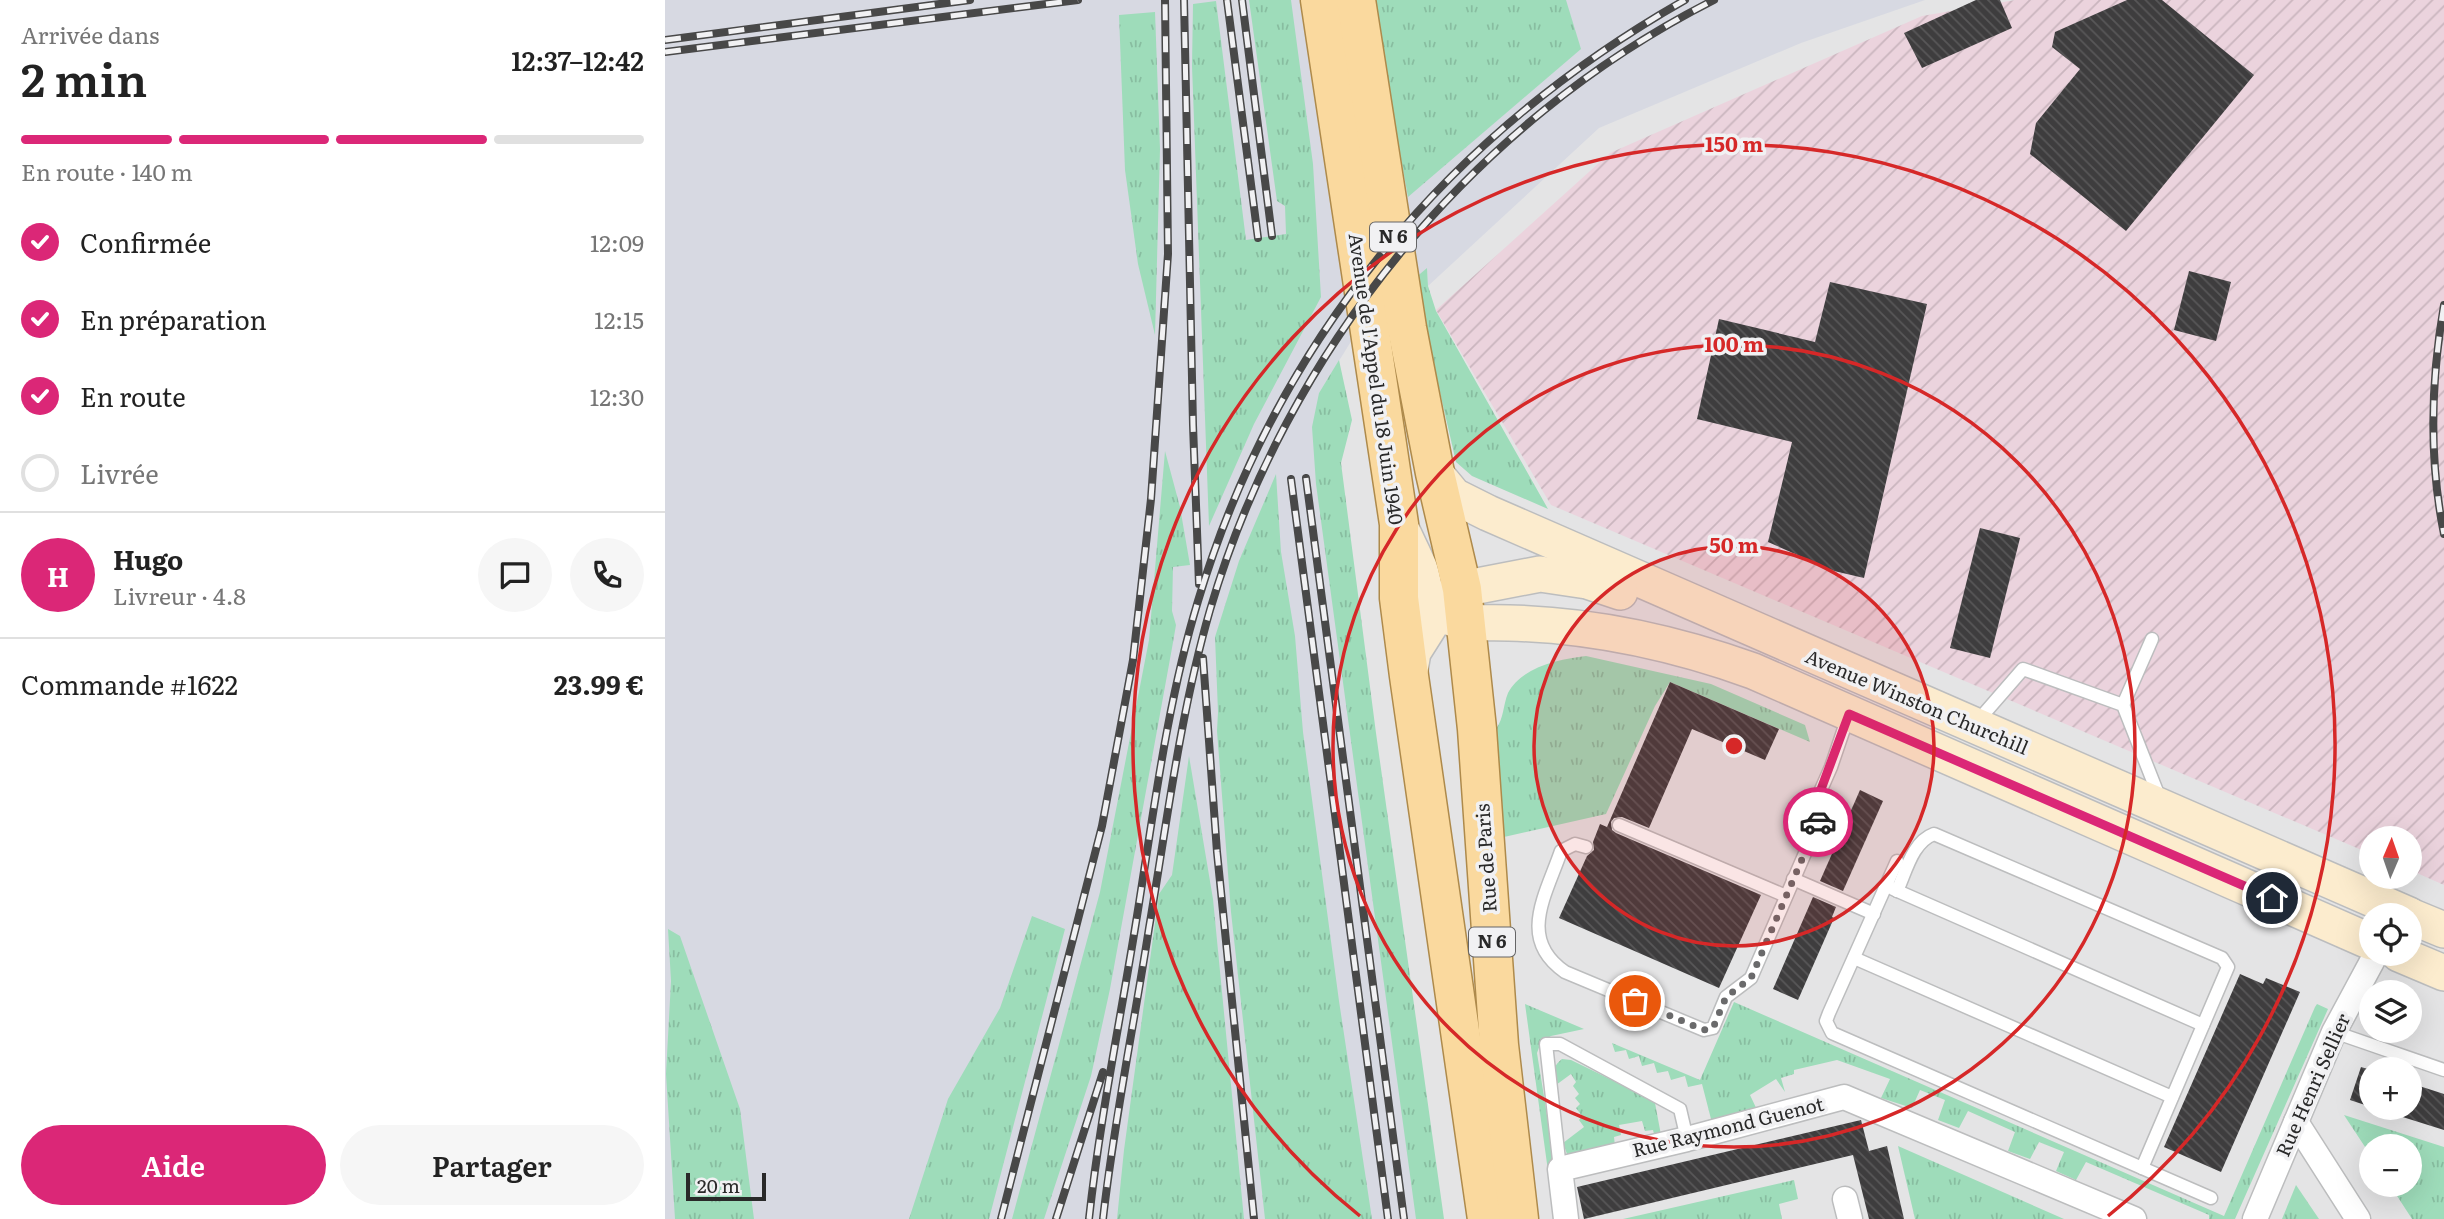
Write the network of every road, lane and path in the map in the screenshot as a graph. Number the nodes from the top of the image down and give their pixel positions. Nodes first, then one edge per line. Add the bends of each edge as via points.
1 (1320, 0) edge
2 (1356, 0) edge
3 (1436, 473) junction
4 (1399, 524) junction
5 (1455, 608) junction
6 (2152, 639) dead end
7 (1793, 648) junction
8 (1409, 676) junction
9 (2123, 705) junction
10 (1849, 714) junction
11 (1973, 726) junction
12 (2164, 809) junction
13 (1619, 825) dead end
14 (1586, 847) dead end
15 (1897, 861) dead end
16 (1793, 879) junction
17 (1892, 889) junction
18 (1786, 896) junction
19 (2381, 903) edge
20 (1874, 914) junction
21 (2422, 921) edge
22 (2444, 930) edge
23 (2359, 937) edge
24 (1854, 958) junction
25 (2422, 964) edge
26 (2370, 966) edge
27 (2444, 974) edge
28 (2203, 1025) junction
29 (2334, 1032) junction
30 (2444, 1070) edge
31 (2172, 1097) junction
32 (2296, 1122) junction
33 (1687, 1139) junction
34 (2142, 1168) junction
35 (1560, 1169) junction
36 (2211, 1198) dead end
37 (1487, 1219) edge
38 (1519, 1219) edge
39 (1566, 1219) edge
40 (2134, 1219) edge
41 (2255, 1219) edge
42 (2358, 1219) edge

1 - 4 main road, Avenue de l'Appel du 18 Juin 1940 / N 6
2 - 3 main road, N 6 via 1407,328
3 - 5 main road, N 6
3 - 7 main road, Avenue Winston Churchill via 1445,488 1465,502
4 - 5 main road via 1420,570 1426,598
4 - 8 main road, Avenue de l'Appel du 18 Juin 1940 / N 6 via 1399,598
5 - 7 main road via 1539,574 1564,576
5 - 8 main road via 1413,652
5 - 10 main road, Avenue Winston Churchill via 1664,644 1713,657
5 - 38 main road, Rue de Paris / N 6 via 1470,664 1477,729 1500,1045
6 - 9 lane
7 - 11 main road, Avenue Winston Churchill
8 - 37 main road, N 6
9 - 11 lane via 2022,669
9 - 12 lane
10 - 16 lane via 1820,792 1825,807
10 - 23 main road, Avenue Winston Churchill
11 - 12 main road, Avenue Winston Churchill
12 - 19 main road, Avenue Winston Churchill
13 - 18 lane
14 - 18 lane via 1575,844 1561,850 1538,917 1541,947 1565,972 1704,1030 1713,1028 1726,997 1751,978
15 - 17 lane
16 - 18 lane
16 - 20 lane
17 - 20 lane
17 - 28 lane
17 - 28 lane via 1924,838 1934,834 2222,958 2228,967
20 - 24 lane
21 - 22 main road, Avenue Winston Churchill
24 - 31 lane
24 - 34 lane via 1826,1021 1832,1033
25 - 27 main road
26 - 29 street, Rue Henri Sellier
28 - 31 lane
29 - 30 lane
29 - 32 street, Rue Henri Sellier
31 - 34 lane
32 - 41 street, Rue Henri Sellier
32 - 42 street
33 - 35 street, Rue Raymond Guenot
33 - 35 lane via 1680,1109 1560,1044 1546,1044
33 - 40 street, Rue Raymond Guenot via 1845,1097
34 - 36 lane
35 - 39 street

